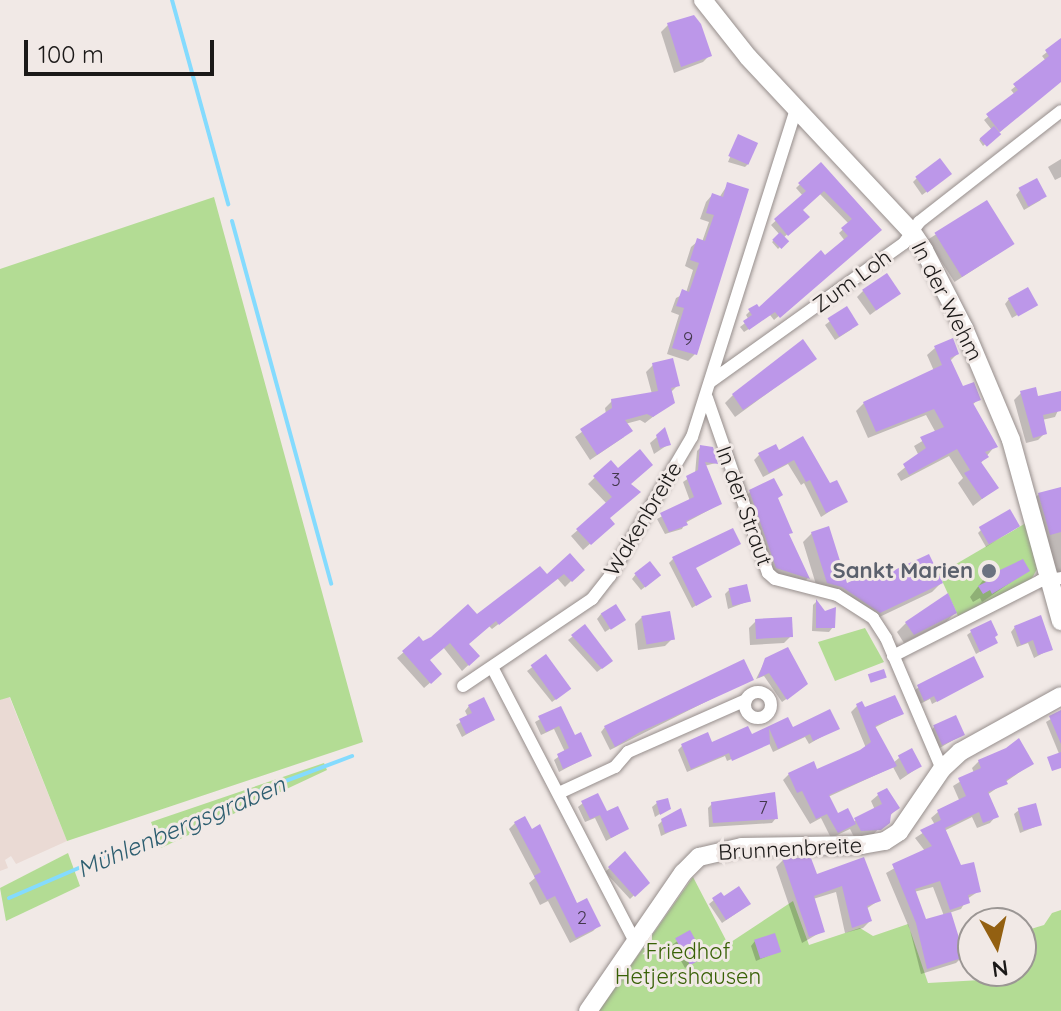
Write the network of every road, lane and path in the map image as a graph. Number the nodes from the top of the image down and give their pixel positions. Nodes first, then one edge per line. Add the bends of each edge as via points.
1 (703, 0) edge
2 (796, 109) junction
3 (1061, 111) edge
4 (912, 232) junction
5 (710, 382) junction
6 (707, 398) junction
7 (1055, 579) edge
8 (1061, 621) edge
9 (893, 656) junction
10 (492, 667) junction
11 (463, 686) dead end
12 (1061, 696) edge
13 (746, 700) dead end
14 (942, 769) junction
15 (559, 793) junction
16 (636, 944) junction
17 (588, 1011) edge

1 - 2 street, In der Wehm
2 - 4 street, In der Wehm
2 - 5 street, Wakenbreite
3 - 4 street, Zum Loh
4 - 5 street, Zum Loh via 904,243
4 - 7 street, In der Wehm via 954,306 995,398
5 - 6 street, Wakenbreite
6 - 9 street, In der Straut via 768,573 851,603 881,627
6 - 10 street, Wakenbreite via 692,437 592,599
7 - 8 street, In der Wehm
7 - 9 street
9 - 14 street, In der Straut
10 - 11 street, Wakenbreite
10 - 15 street
12 - 14 street, Brunnenbreite via 971,745
13 - 15 street via 628,752 615,767
14 - 16 street, Brunnenbreite via 899,832 885,841 742,847 699,857
15 - 16 street
16 - 17 street, Brunnenbreite

